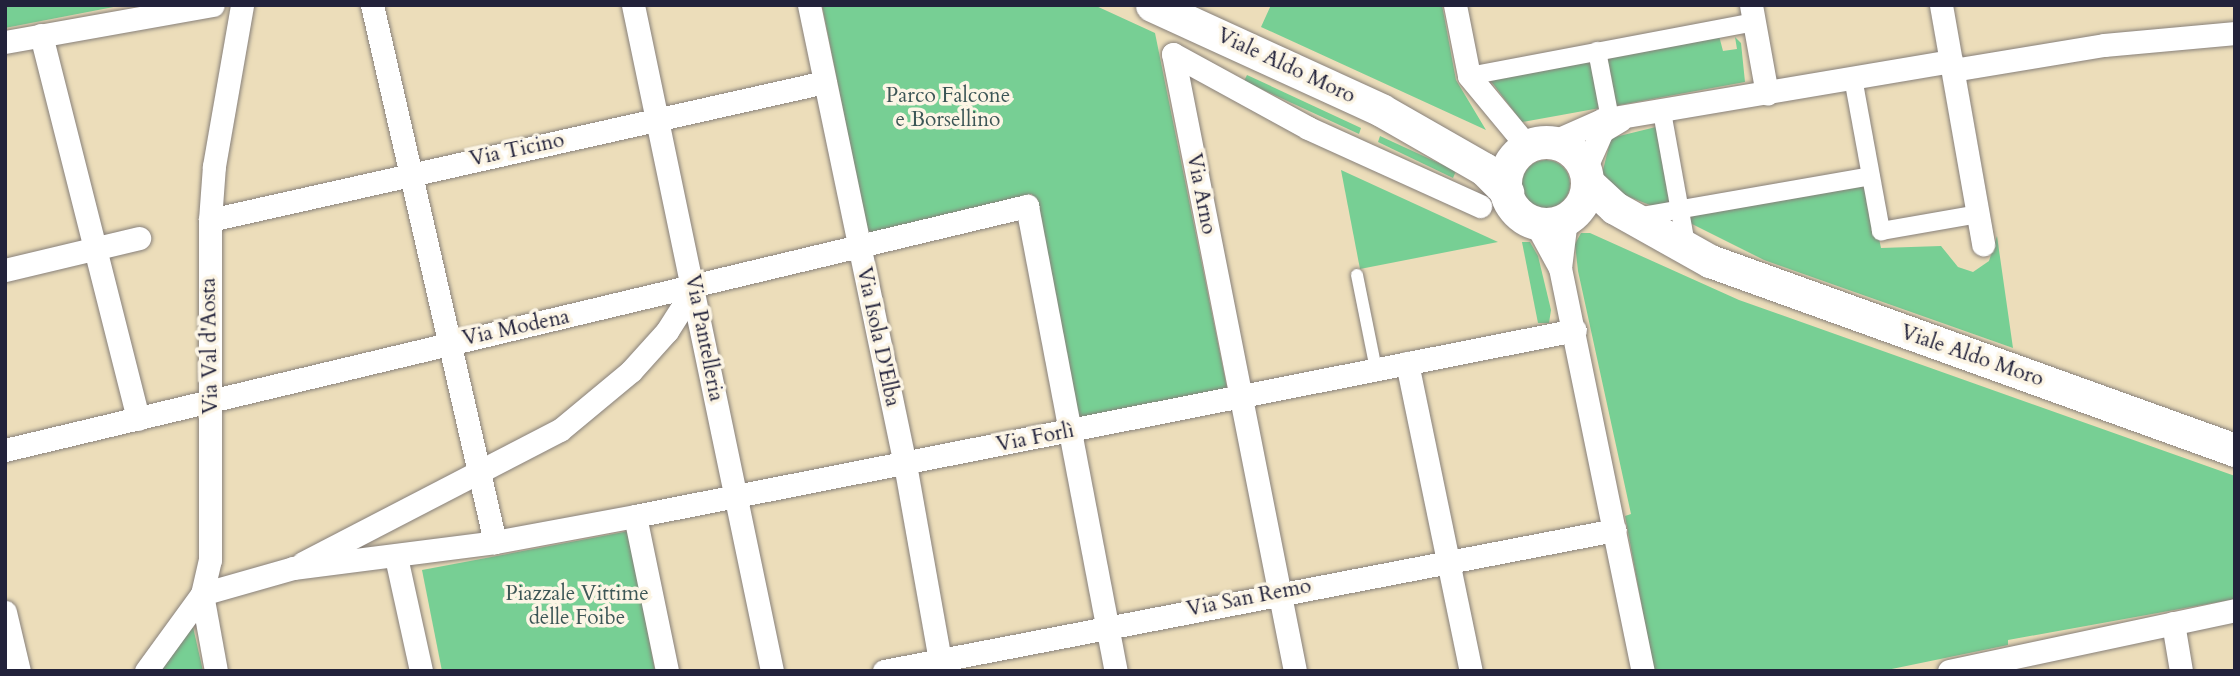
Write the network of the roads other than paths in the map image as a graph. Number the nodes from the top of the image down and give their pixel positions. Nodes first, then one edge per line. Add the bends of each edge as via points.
1 (213, 5) edge
2 (242, 5) edge
3 (372, 5) edge
4 (633, 5) edge
5 (809, 5) edge
6 (1152, 5) edge
7 (1455, 5) edge
8 (1941, 5) edge
9 (1752, 14) edge
10 (2235, 33) edge
11 (41, 35) junction
12 (5, 42) edge
13 (1597, 51) junction
14 (1952, 65) junction
15 (1469, 76) junction
16 (1853, 78) junction
17 (825, 82) junction
18 (1767, 93) junction
19 (1381, 110) junction
20 (1662, 112) junction
21 (656, 121) junction
22 (1615, 121) junction
23 (1533, 147) junction
24 (411, 173) junction
25 (1586, 175) junction
26 (1870, 176) junction
27 (1493, 199) junction
28 (1679, 210) junction
29 (1978, 214) junction
30 (1559, 218) junction
31 (209, 220) junction
32 (1630, 224) junction
33 (139, 238) dead end
34 (1983, 244) dead end
35 (859, 245) junction
36 (94, 249) junction
37 (1694, 255) junction
38 (5, 270) edge
39 (1357, 275) dead end
40 (695, 288) junction
41 (1575, 330) junction
42 (451, 342) junction
43 (1407, 363) junction
44 (1376, 369) junction
45 (1241, 397) junction
46 (212, 401) junction
47 (138, 419) junction
48 (1069, 432) junction
49 (5, 450) edge
50 (2235, 450) edge
51 (905, 464) junction
52 (480, 471) junction
53 (733, 496) junction
54 (635, 516) junction
55 (1615, 530) junction
56 (495, 542) junction
57 (396, 557) junction
58 (1447, 560) junction
59 (293, 568) junction
60 (1279, 592) junction
61 (202, 594) junction
62 (2235, 610) edge
63 (5, 612) edge
64 (2173, 623) junction
65 (1108, 627) junction
66 (941, 665) edge
67 (2000, 666) edge
68 (19, 671) edge
69 (146, 671) edge
70 (216, 671) edge
71 (421, 671) edge
72 (667, 671) edge
73 (772, 671) edge
74 (884, 671) edge
75 (1116, 671) edge
76 (1295, 671) edge
77 (1471, 671) edge
78 (1643, 671) edge
79 (1949, 671) edge
80 (2181, 671) edge

1 - 11 street
2 - 31 street, Via Val d'Aosta
3 - 24 street
4 - 21 street, Via Pantelleria
5 - 17 street, Via Isola D'Elba
6 - 19 main road, Viale Aldo Moro
7 - 15 street
8 - 14 street
9 - 13 street
9 - 18 street
10 - 14 street
11 - 12 street
11 - 36 street
13 - 15 street
13 - 22 street
14 - 16 street
14 - 29 street
15 - 23 street
16 - 18 street
16 - 26 street
17 - 21 street, Via Ticino
17 - 35 street, Via Isola D'Elba
18 - 20 street
19 - 23 main road, Viale Aldo Moro via 1477,145
19 - 27 main road, Viale Aldo Moro via 1484,169
20 - 22 street
20 - 28 street
21 - 24 street, Via Ticino
21 - 40 street, Via Pantelleria
22 - 23 street
22 - 25 street via 1602,131
23 - 25 main road, Viale Aldo Moro via 1571,150
23 - 27 main road via 1507,174
24 - 31 street, Via Ticino
24 - 42 street
25 - 30 main road
25 - 32 main road, Viale Aldo Moro
26 - 28 street
26 - 29 street via 1881,231
27 - 30 main road, Viale Aldo Moro via 1516,211
27 - 45 street, Via Arno via 1308,128 1173,54
28 - 32 street
28 - 37 street
29 - 34 street
30 - 32 main road, Viale Aldo Moro
30 - 41 street via 1560,268
31 - 46 street, Via Val d'Aosta via 207,321
32 - 37 main road, Viale Aldo Moro
33 - 36 street
35 - 40 street, Via Modena
35 - 48 street, Via Modena via 1027,206
35 - 51 street, Via Isola D'Elba
36 - 38 street
36 - 47 street
37 - 50 main road, Viale Aldo Moro
39 - 44 lane
40 - 42 street, Via Modena
40 - 52 street via 667,331 621,379 561,429
40 - 53 street, Via Pantelleria
41 - 43 street, Via Forlì
41 - 55 street
42 - 46 street, Via Modena
42 - 52 street
43 - 44 street, Via Forlì
43 - 58 street
44 - 45 street, Via Forlì
45 - 48 street, Via Forlì
45 - 60 street, Via Arno
46 - 47 street, Via Modena
46 - 61 street, Via Val d'Aosta via 210,560
47 - 49 street, Via Modena
48 - 51 street, Via Forlì
48 - 65 street
51 - 53 street, Via Forlì
51 - 66 street, Via Isola D'Elba
52 - 56 street
52 - 59 street
53 - 54 street, Via Forlì
53 - 73 street, Via Pantelleria
54 - 56 street, Via Forlì
54 - 72 street
55 - 58 street, Via San Remo
55 - 78 street
56 - 57 street, Via Forlì
57 - 59 street, Via Forlì
57 - 71 street
58 - 60 street, Via San Remo
58 - 77 street
59 - 61 street
60 - 65 street, Via San Remo
60 - 76 street, Via Arno
61 - 69 street, Via Val d'Aosta
61 - 70 street
62 - 64 street
63 - 68 street
64 - 67 street
64 - 80 street
65 - 66 street, Via San Remo
65 - 75 street
66 - 74 street, Via San Remo
67 - 79 street

